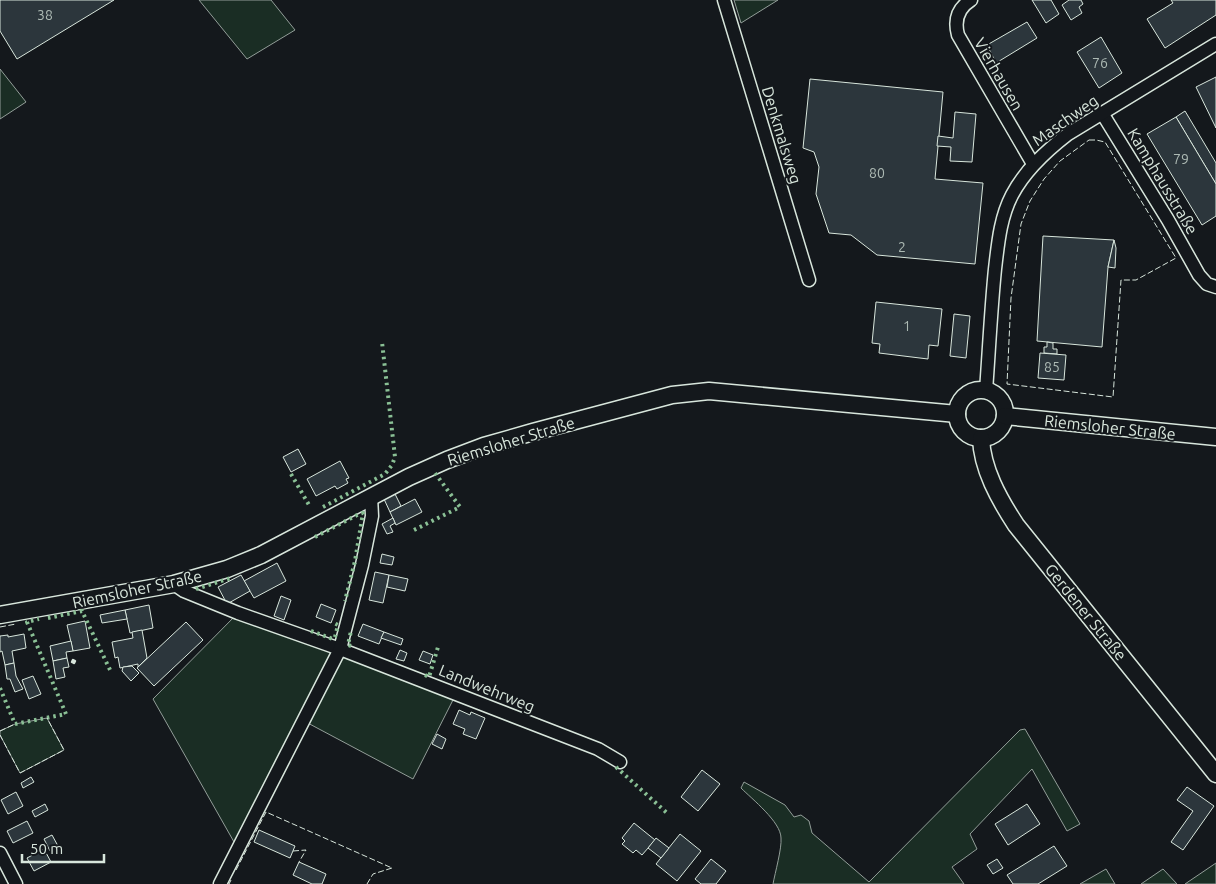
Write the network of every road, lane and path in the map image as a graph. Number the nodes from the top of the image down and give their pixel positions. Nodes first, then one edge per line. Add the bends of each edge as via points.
1 (724, 0) edge
2 (971, 0) edge
3 (1216, 44) edge
4 (1102, 112) junction
5 (1033, 164) junction
6 (809, 280) dead end
7 (1216, 287) edge
8 (986, 391) junction
9 (958, 414) junction
10 (1005, 416) junction
11 (1216, 437) edge
12 (981, 438) junction
13 (371, 497) junction
14 (174, 584) junction
15 (0, 615) edge
16 (340, 648) junction
17 (620, 762) dead end
18 (1216, 774) edge
19 (0, 854) edge
20 (16, 884) edge
21 (220, 884) edge

1 - 6 street, Denkmalsweg
2 - 5 street, Vierhausen via 958,12 955,24 958,35
3 - 4 street, Maschweg
4 - 5 street, Maschweg via 1049,148
4 - 7 street, Kamphausstraße via 1198,275
5 - 8 street, Maschweg via 1012,195 1000,229
8 - 9 main road via 966,396
8 - 10 main road via 998,397
9 - 12 main road via 962,428
9 - 13 main road, Riemsloher Straße via 710,391 672,395 484,446
10 - 11 main road, Riemsloher Straße
10 - 12 main road via 1000,429
12 - 18 main road, Gerdener Straße via 981,448 999,499 1016,525
13 - 14 main road, Riemsloher Straße via 261,555 227,569
13 - 16 street via 372,516 362,565
14 - 15 main road, Riemsloher Straße
14 - 16 street, Landwehrweg via 238,613
16 - 17 street, Landwehrweg via 598,749
16 - 21 street
19 - 20 street

